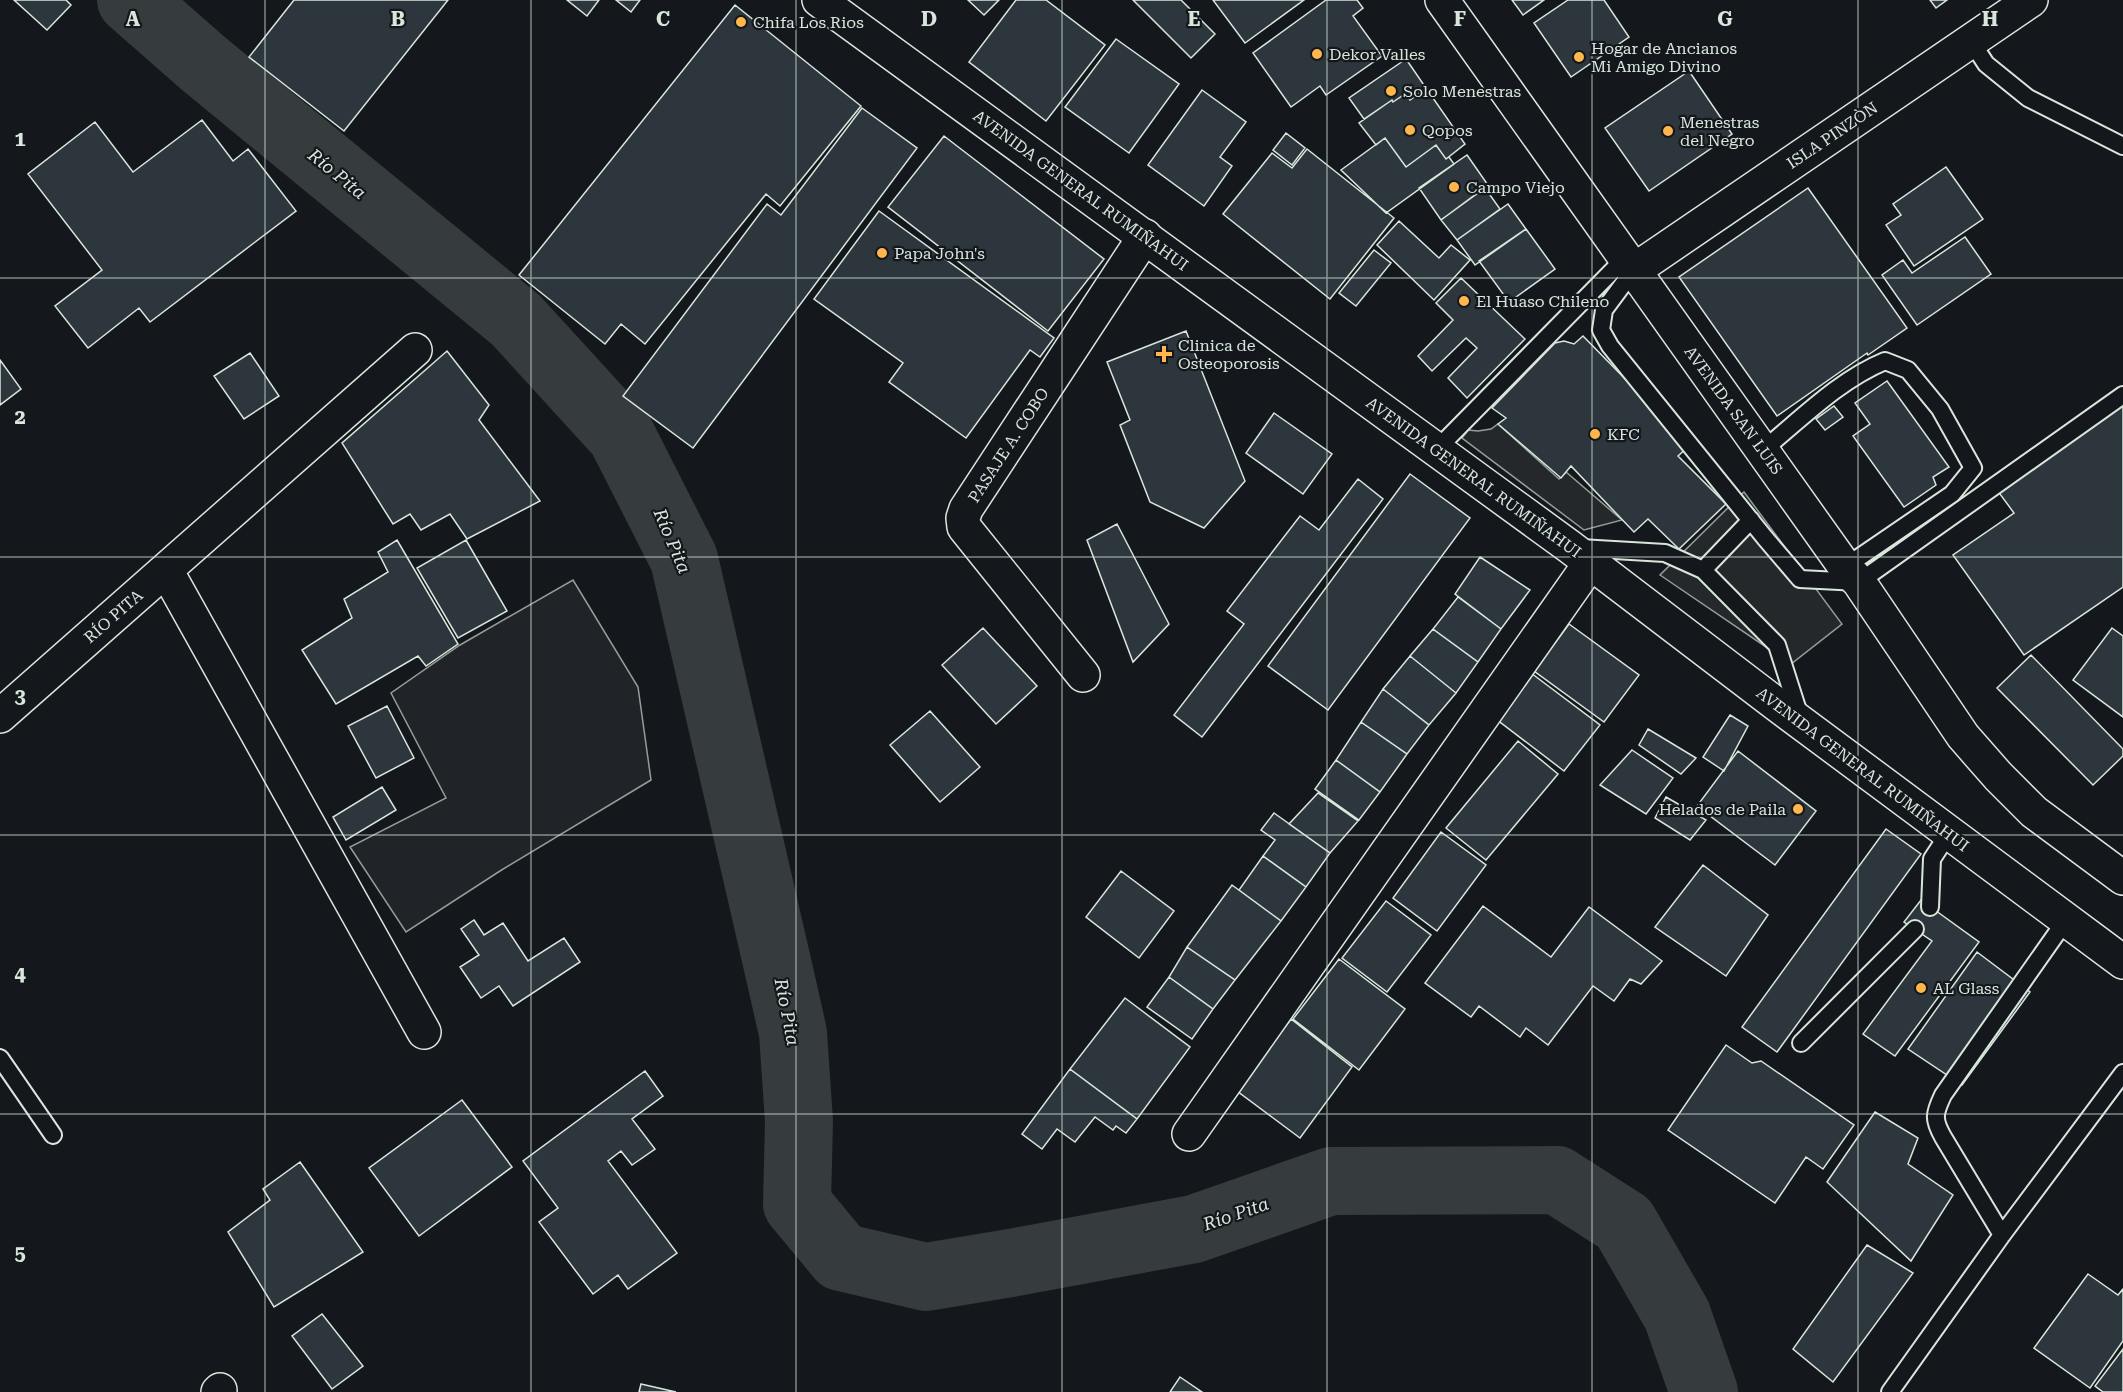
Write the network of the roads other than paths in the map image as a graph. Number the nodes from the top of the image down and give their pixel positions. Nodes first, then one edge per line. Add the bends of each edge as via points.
1 (819, 0) edge
2 (1442, 0) edge
3 (2031, 0) edge
4 (1971, 41) junction
5 (2123, 146) edge
6 (1145, 236) junction
7 (1629, 264) junction
8 (416, 350) dead end
9 (2123, 394) edge
10 (1436, 450) junction
11 (1763, 450) junction
12 (1751, 520) junction
13 (1580, 555) junction
14 (166, 570) junction
15 (1703, 570) junction
16 (1852, 575) junction
17 (1083, 675) dead end
18 (0, 716) edge
19 (1802, 724) junction
20 (1949, 833) junction
21 (2123, 878) edge
22 (1930, 907) dead end
23 (2066, 920) junction
24 (1914, 929) dead end
25 (2123, 962) edge
26 (424, 1032) dead end
27 (1801, 1043) dead end
28 (0, 1058) edge
29 (2123, 1073) edge
30 (1189, 1134) dead end
31 (53, 1135) dead end
32 (2002, 1235) junction
33 (1890, 1392) edge

1 - 6 main road, AVENIDA GENERAL RUMIÑAHUI
2 - 7 main road, AVENIDA SAN LUIS
3 - 4 main road, ISLA PINZÒN
4 - 5 lane via 1986,64 2028,98
4 - 7 main road, ISLA PINZÒN
6 - 10 main road, AVENIDA GENERAL RUMIÑAHUI
6 - 17 main road, PASAJE A. COBO via 963,518 964,527
7 - 10 lane
7 - 11 main road, AVENIDA SAN LUIS
7 - 12 lane via 1605,310 1600,330
8 - 14 main road, RÍO PITA
9 - 16 lane
10 - 13 main road, AVENIDA GENERAL RUMIÑAHUI
11 - 16 main road, AVENIDA SAN LUIS
11 - 16 lane via 1865,369 1885,361 1908,370 1940,409 1973,468 1952,494
12 - 15 lane
12 - 16 lane via 1800,579
13 - 15 lane via 1665,553
13 - 19 main road, AVENIDA GENERAL RUMIÑAHUI
13 - 30 main road
14 - 18 main road, RÍO PITA
14 - 26 main road
15 - 19 lane via 1777,645
16 - 21 main road, AVENIDA SAN LUIS via 1963,736 2034,812
19 - 20 main road, AVENIDA GENERAL RUMIÑAHUI
20 - 22 lane via 1932,859
20 - 23 main road, AVENIDA GENERAL RUMIÑAHUI
23 - 25 main road, AVENIDA GENERAL RUMIÑAHUI
23 - 32 lane via 1936,1109 1939,1130
24 - 27 lane
28 - 31 lane
29 - 32 lane
32 - 33 lane

